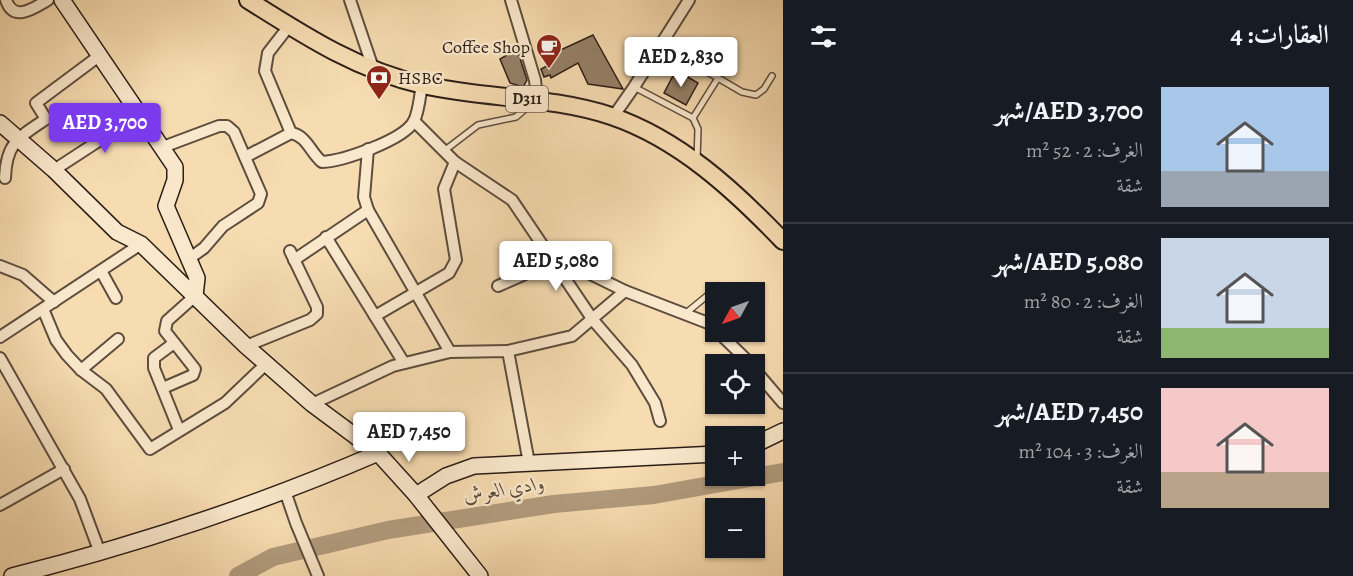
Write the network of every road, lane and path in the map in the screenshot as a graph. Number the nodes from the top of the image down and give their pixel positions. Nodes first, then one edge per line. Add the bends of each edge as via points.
1 (6, 0) edge
2 (48, 0) edge
3 (62, 0) edge
4 (248, 0) edge
5 (350, 0) edge
6 (510, 0) edge
7 (689, 0) edge
8 (289, 26) junction
9 (659, 45) junction
10 (99, 56) junction
11 (374, 70) junction
12 (772, 76) dead end
13 (718, 78) junction
14 (422, 84) junction
15 (634, 87) junction
16 (537, 99) junction
17 (140, 114) junction
18 (612, 117) junction
19 (693, 118) junction
20 (414, 121) junction
21 (0, 123) edge
22 (291, 133) junction
23 (16, 138) junction
24 (163, 147) junction
25 (368, 149) junction
26 (444, 151) junction
27 (245, 157) junction
28 (455, 162) junction
29 (697, 162) junction
30 (54, 170) junction
31 (5, 178) dead end
32 (368, 210) junction
33 (326, 237) junction
34 (783, 241) edge
35 (141, 244) junction
36 (190, 258) junction
37 (552, 261) junction
38 (0, 266) edge
39 (101, 271) junction
40 (498, 286) dead end
41 (625, 291) junction
42 (416, 293) junction
43 (195, 296) junction
44 (116, 298) dead end
45 (705, 298) edge
46 (54, 302) junction
47 (43, 309) junction
48 (685, 314) junction
49 (375, 316) junction
50 (592, 320) junction
51 (705, 322) edge
52 (0, 337) edge
53 (117, 339) dead end
54 (729, 342) edge
55 (174, 343) junction
56 (246, 346) junction
57 (508, 351) junction
58 (450, 352) junction
59 (741, 354) edge
60 (0, 358) edge
61 (266, 363) junction
62 (404, 363) junction
63 (81, 370) junction
64 (765, 382) edge
65 (163, 388) junction
66 (783, 403) edge
67 (312, 404) junction
68 (660, 421) dead end
69 (179, 430) junction
70 (783, 431) edge
71 (765, 440) edge
72 (378, 453) junction
73 (705, 455) edge
74 (529, 463) junction
75 (64, 469) junction
76 (285, 491) junction
77 (416, 495) junction
78 (0, 505) edge
79 (100, 553) junction
80 (49, 572) edge
81 (12, 576) edge
82 (318, 576) edge
83 (480, 576) edge

1 - 2 street via 15,12 25,13
3 - 10 street
4 - 8 main road, D311
5 - 11 street
6 - 16 street via 535,80
7 - 9 street
8 - 11 main road, D311 via 347,60
8 - 22 street via 268,53 265,71
9 - 13 lane
9 - 15 street
10 - 17 street
10 - 23 street via 36,103 46,119
11 - 14 main road, D311
12 - 13 lane via 756,95
13 - 19 lane
14 - 16 main road, D311
14 - 20 street
15 - 18 street
15 - 19 lane
16 - 18 main road, D311
16 - 26 lane via 516,117 478,125
17 - 24 street
17 - 30 street
18 - 29 main road, D311 via 647,132
19 - 29 lane via 698,129
20 - 25 street via 402,133
20 - 26 street
21 - 23 street
22 - 25 street via 306,141 322,162
22 - 27 street
23 - 30 street
23 - 31 street
24 - 27 street via 227,126 234,132
24 - 36 street via 175,167 166,206 168,216
25 - 32 street via 364,197
26 - 28 street
27 - 36 street via 260,200 223,226
28 - 37 street via 512,200
28 - 42 street via 444,189 456,260 449,273
29 - 34 main road, D311
30 - 35 street via 117,232
32 - 33 street
32 - 42 street
33 - 49 street
33 - 56 street via 292,256 317,314
35 - 39 street
35 - 43 street
36 - 43 street via 197,278
37 - 40 street
37 - 41 street via 567,262
37 - 50 street
38 - 46 street via 23,275
39 - 44 street
39 - 46 street
41 - 48 street
41 - 50 street
42 - 49 street
42 - 58 street
43 - 55 street via 167,321 165,330
43 - 56 street
45 - 48 lane
46 - 47 street
47 - 52 street
47 - 63 street via 56,340
48 - 51 street
49 - 62 street
50 - 57 street via 572,336
50 - 68 street via 632,365 655,403
53 - 63 street
54 - 59 street
55 - 65 street via 154,358 153,368
55 - 65 street via 195,369 193,375
56 - 61 street
57 - 58 street
57 - 74 street
58 - 62 street
60 - 75 street
61 - 67 street
61 - 69 street via 225,403
62 - 67 street
63 - 69 street via 106,389 150,449
64 - 66 street
65 - 69 street
67 - 72 street
70 - 71 street
72 - 76 street
72 - 77 street
73 - 74 street
74 - 77 street via 474,466 446,476
75 - 78 street
75 - 79 street
76 - 79 street
76 - 82 street
77 - 83 street
79 - 80 street
80 - 81 street

